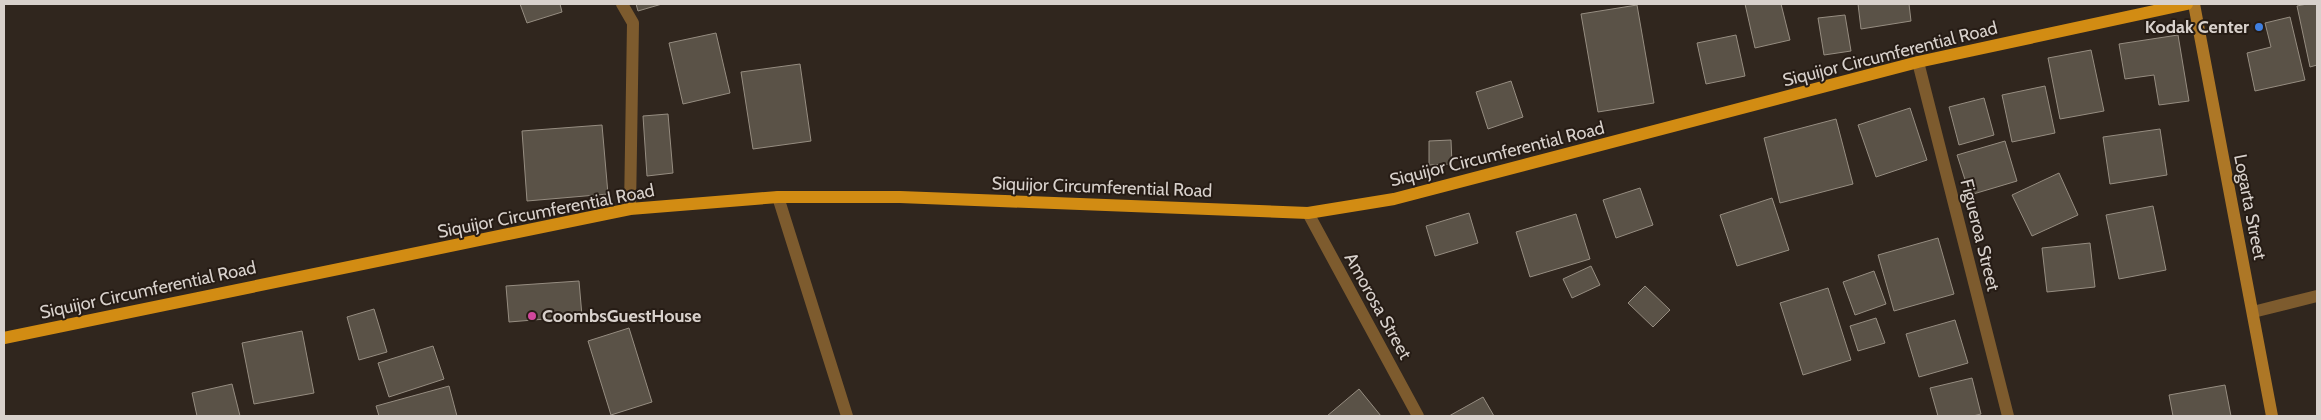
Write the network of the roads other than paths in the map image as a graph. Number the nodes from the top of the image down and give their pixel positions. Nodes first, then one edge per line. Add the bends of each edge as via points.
1 (622, 4) edge
2 (2187, 4) edge
3 (2194, 4) edge
4 (1918, 62) junction
5 (778, 198) junction
6 (630, 210) junction
7 (1308, 213) junction
8 (2317, 296) edge
9 (2252, 312) junction
10 (4, 338) edge
11 (847, 416) edge
12 (1418, 416) edge
13 (2008, 416) edge
14 (2272, 416) edge

1 - 6 street via 633,23
2 - 4 main road, Siquijor Circumferential Road
3 - 9 street, Logarta Street
4 - 7 main road, Siquijor Circumferential Road via 1394,199
4 - 13 street, Figueroa Street
5 - 6 main road, Siquijor Circumferential Road
5 - 7 main road, Siquijor Circumferential Road via 900,196
5 - 11 street
6 - 10 main road, Siquijor Circumferential Road
7 - 12 street, Amorosa Street
8 - 9 street
9 - 14 street, Logarta Street

